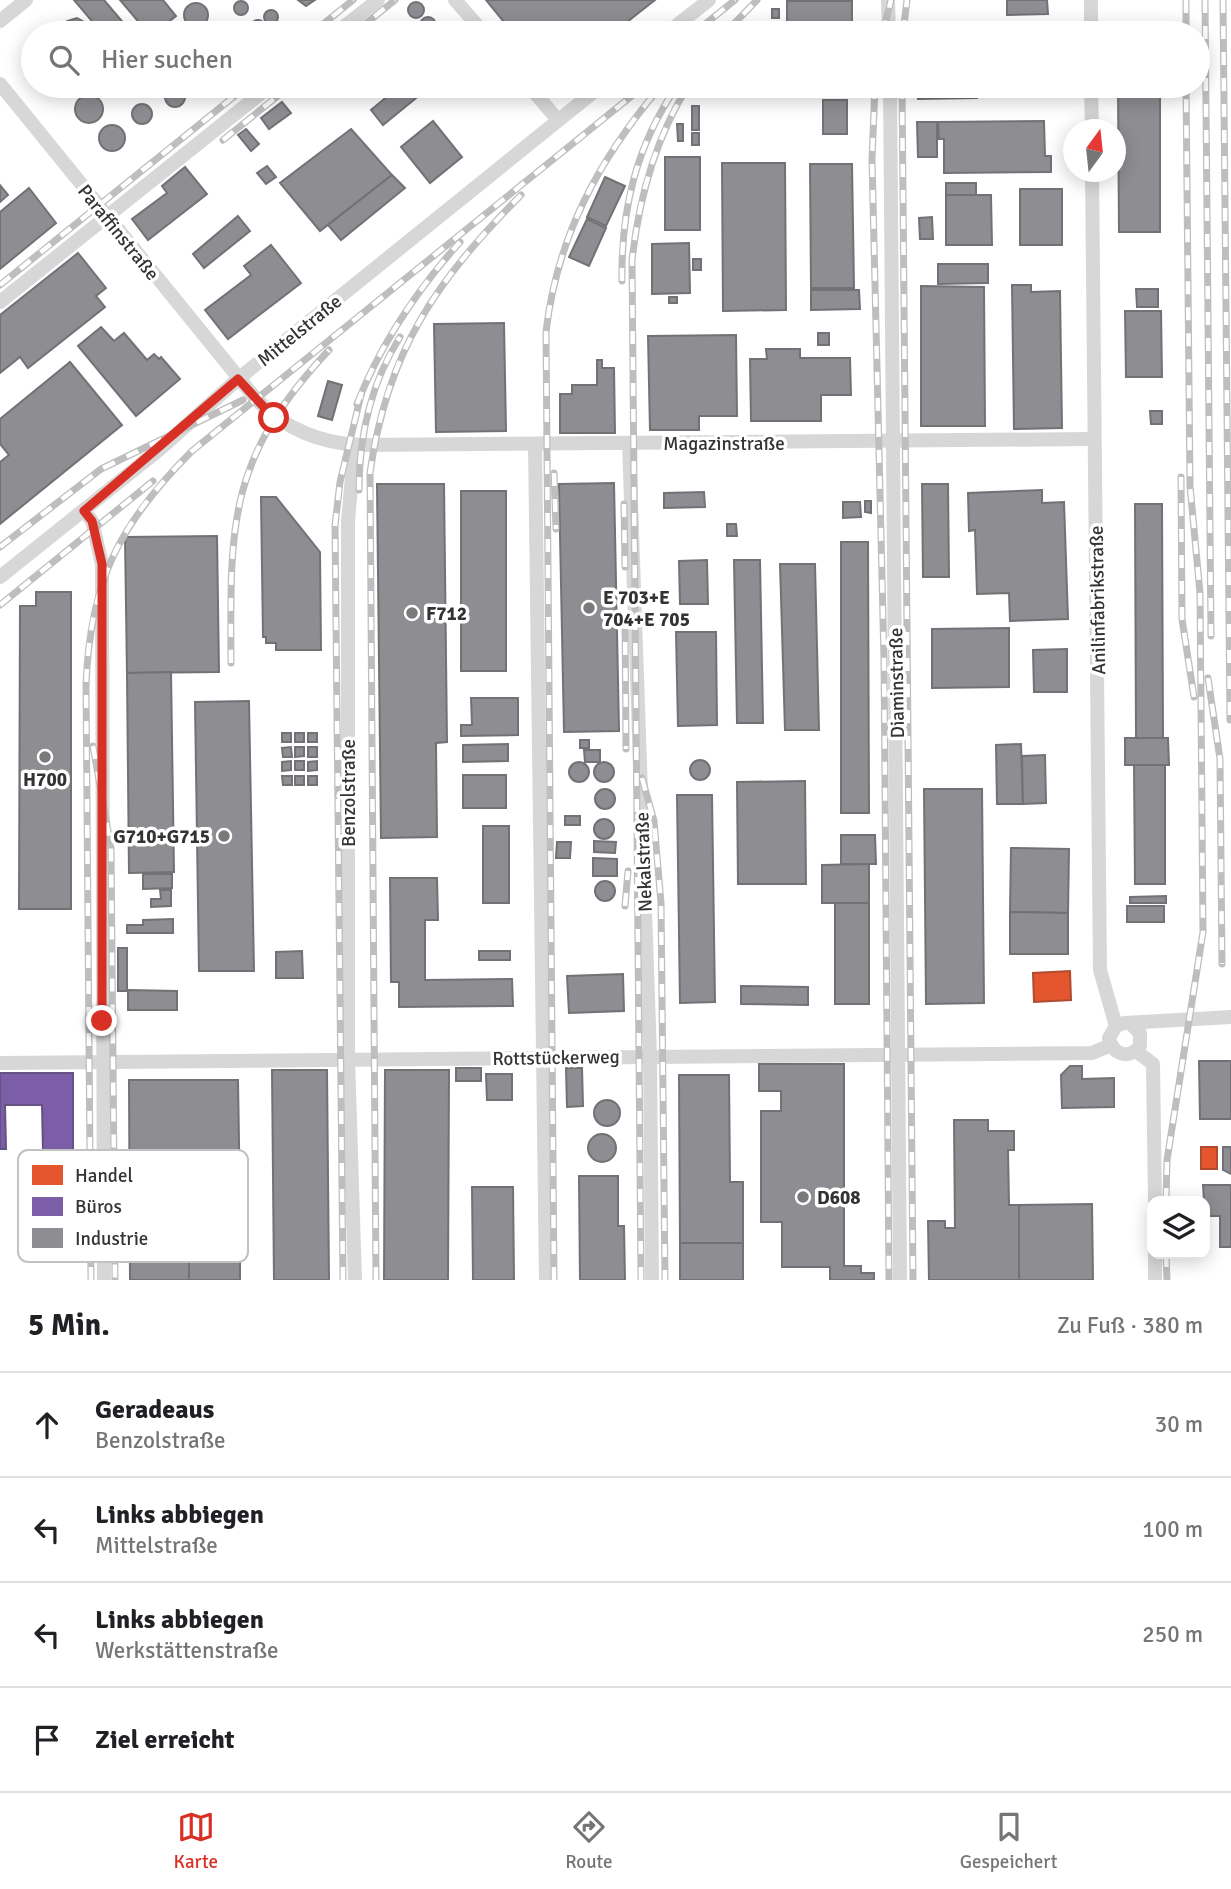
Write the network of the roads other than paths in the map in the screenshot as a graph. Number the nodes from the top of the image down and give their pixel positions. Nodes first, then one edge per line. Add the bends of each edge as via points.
1 (26, 0) edge
2 (378, 0) edge
3 (455, 0) edge
4 (709, 0) edge
5 (888, 0) edge
6 (1091, 0) edge
7 (0, 21) edge
8 (351, 21) edge
9 (473, 21) edge
10 (682, 21) edge
11 (889, 21) edge
12 (1091, 21) edge
13 (0, 84) edge
14 (256, 98) edge
15 (539, 98) edge
16 (586, 98) edge
17 (890, 98) edge
18 (1091, 98) edge
19 (1092, 119) edge
20 (558, 120) junction
21 (1092, 182) edge
22 (107, 217) junction
23 (0, 302) edge
24 (238, 379) junction
25 (1093, 439) junction
26 (894, 442) junction
27 (629, 443) junction
28 (355, 444) junction
29 (535, 444) junction
30 (84, 511) junction
31 (0, 577) edge
32 (1231, 1017) edge
33 (1131, 1024) junction
34 (1116, 1026) junction
35 (1111, 1045) junction
36 (1136, 1051) junction
37 (899, 1055) junction
38 (650, 1056) junction
39 (348, 1058) junction
40 (545, 1058) junction
41 (102, 1062) junction
42 (0, 1063) edge
43 (103, 1150) edge
44 (1155, 1196) edge
45 (1155, 1259) edge
46 (104, 1262) edge
47 (104, 1280) edge
48 (355, 1280) edge
49 (546, 1280) edge
50 (652, 1280) edge
51 (900, 1280) edge
52 (1156, 1280) edge

1 - 7 street
2 - 8 street
3 - 9 street
4 - 10 street
5 - 11 street
6 - 12 street
13 - 22 street, Paraffinstraße
14 - 22 street
15 - 20 street
16 - 20 street, Mittelstraße
17 - 26 street, Diaminstraße
18 - 19 street
20 - 24 street, Mittelstraße
21 - 25 street, Anilinfabrikstraße
22 - 23 street
22 - 24 street, Paraffinstraße
24 - 28 street via 287,426
24 - 30 street, Mittelstraße
25 - 26 street, Magazinstraße
25 - 34 street, Anilinfabrikstraße via 1100,970
26 - 27 street, Magazinstraße
26 - 37 street, Diaminstraße
27 - 29 street, Magazinstraße
27 - 38 street, Nekalstraße
28 - 29 street, Magazinstraße
28 - 39 street, Benzolstraße via 348,521
29 - 40 street
30 - 31 street, Mittelstraße
30 - 41 street via 92,521 102,564
32 - 33 street
33 - 34 street
33 - 36 street via 1142,1039
34 - 35 street via 1109,1038
35 - 36 street via 1122,1054
35 - 37 street, Rottstückerweg via 1092,1053
36 - 44 street via 1153,1064
37 - 38 street, Rottstückerweg
37 - 51 street, Diaminstraße
38 - 40 street, Rottstückerweg
38 - 50 street, Nekalstraße
39 - 40 street, Rottstückerweg
39 - 41 street, Rottstückerweg
39 - 48 street, Benzolstraße
40 - 49 street
41 - 42 street, Rottstückerweg
41 - 43 street
45 - 52 street
46 - 47 street

